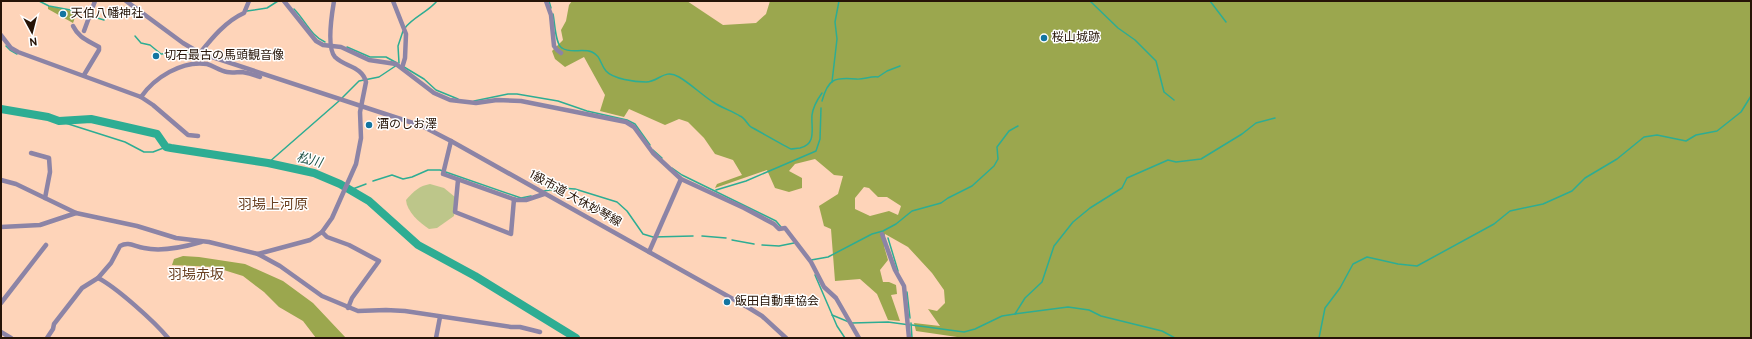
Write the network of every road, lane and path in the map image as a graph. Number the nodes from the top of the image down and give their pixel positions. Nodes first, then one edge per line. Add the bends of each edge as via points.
1 (95, 1) edge
2 (126, 1) edge
3 (249, 1) edge
4 (284, 1) edge
5 (334, 1) edge
6 (393, 1) edge
7 (546, 1) edge
8 (73, 26) dead end
9 (84, 31) dead end
10 (1, 35) edge
11 (331, 46) junction
12 (200, 53) junction
13 (561, 53) dead end
14 (400, 66) junction
15 (84, 75) junction
16 (272, 78) junction
17 (141, 97) junction
18 (361, 106) junction
19 (198, 136) dead end
20 (451, 141) junction
21 (31, 153) dead end
22 (681, 179) junction
23 (1, 180) edge
24 (458, 180) junction
25 (544, 194) junction
26 (45, 198) junction
27 (514, 199) junction
28 (76, 213) junction
29 (2, 227) edge
30 (322, 232) junction
31 (882, 234) dead end
32 (205, 241) junction
33 (46, 245) dead end
34 (649, 252) junction
35 (258, 254) junction
36 (98, 278) junction
37 (1, 303) edge
38 (348, 308) junction
39 (440, 317) junction
40 (1, 332) edge
41 (540, 332) dead end
42 (11, 338) edge
43 (47, 338) edge
44 (168, 338) edge
45 (436, 338) edge
46 (786, 338) edge
47 (859, 338) edge
48 (909, 338) edge

1 - 9 street
2 - 12 street
3 - 12 street via 244,13 233,19 212,38
4 - 11 street via 316,41
5 - 11 street
6 - 14 street via 405,31
7 - 13 street via 551,15 554,46
8 - 15 street via 80,37 99,47
10 - 15 street via 10,48
11 - 14 street via 341,47 369,60
11 - 18 street via 334,56 361,72 366,80
12 - 16 street
14 - 22 street via 434,93 450,100 476,103 497,100 521,101 626,122 634,127 653,153
15 - 17 street
16 - 17 street via 244,72 226,72 208,64 193,64 172,70 153,82
16 - 18 street, 1級市道 大休妙琴線
17 - 19 street via 153,104 188,135
18 - 20 street, 1級市道 大休妙琴線 via 422,126
18 - 30 street via 360,141 352,174 332,218
20 - 24 street via 443,174
20 - 25 street, 1級市道 大休妙琴線
21 - 26 street via 49,158 50,172
22 - 34 street
22 - 47 street via 737,205 779,229 785,228 810,260 824,287 836,298
23 - 26 street
24 - 27 street
24 - 27 street via 455,212 512,234
25 - 27 street via 526,200
25 - 34 street, 1級市道 大休妙琴線
26 - 28 street
28 - 29 street via 40,225
28 - 32 street via 137,226 176,238
30 - 35 street via 310,240
30 - 38 street via 327,237 379,261 352,298
31 - 48 street via 895,270 904,286
32 - 35 street
32 - 36 street via 161,249 144,249 130,243 123,244 117,248 111,263
33 - 37 street
34 - 46 street, 1級市道 大休妙琴線 via 762,316
35 - 38 street via 280,266 322,296
36 - 43 street via 78,292 54,324
36 - 44 street via 108,283
38 - 39 street via 358,311 386,310
39 - 41 street
39 - 45 street
40 - 42 street

